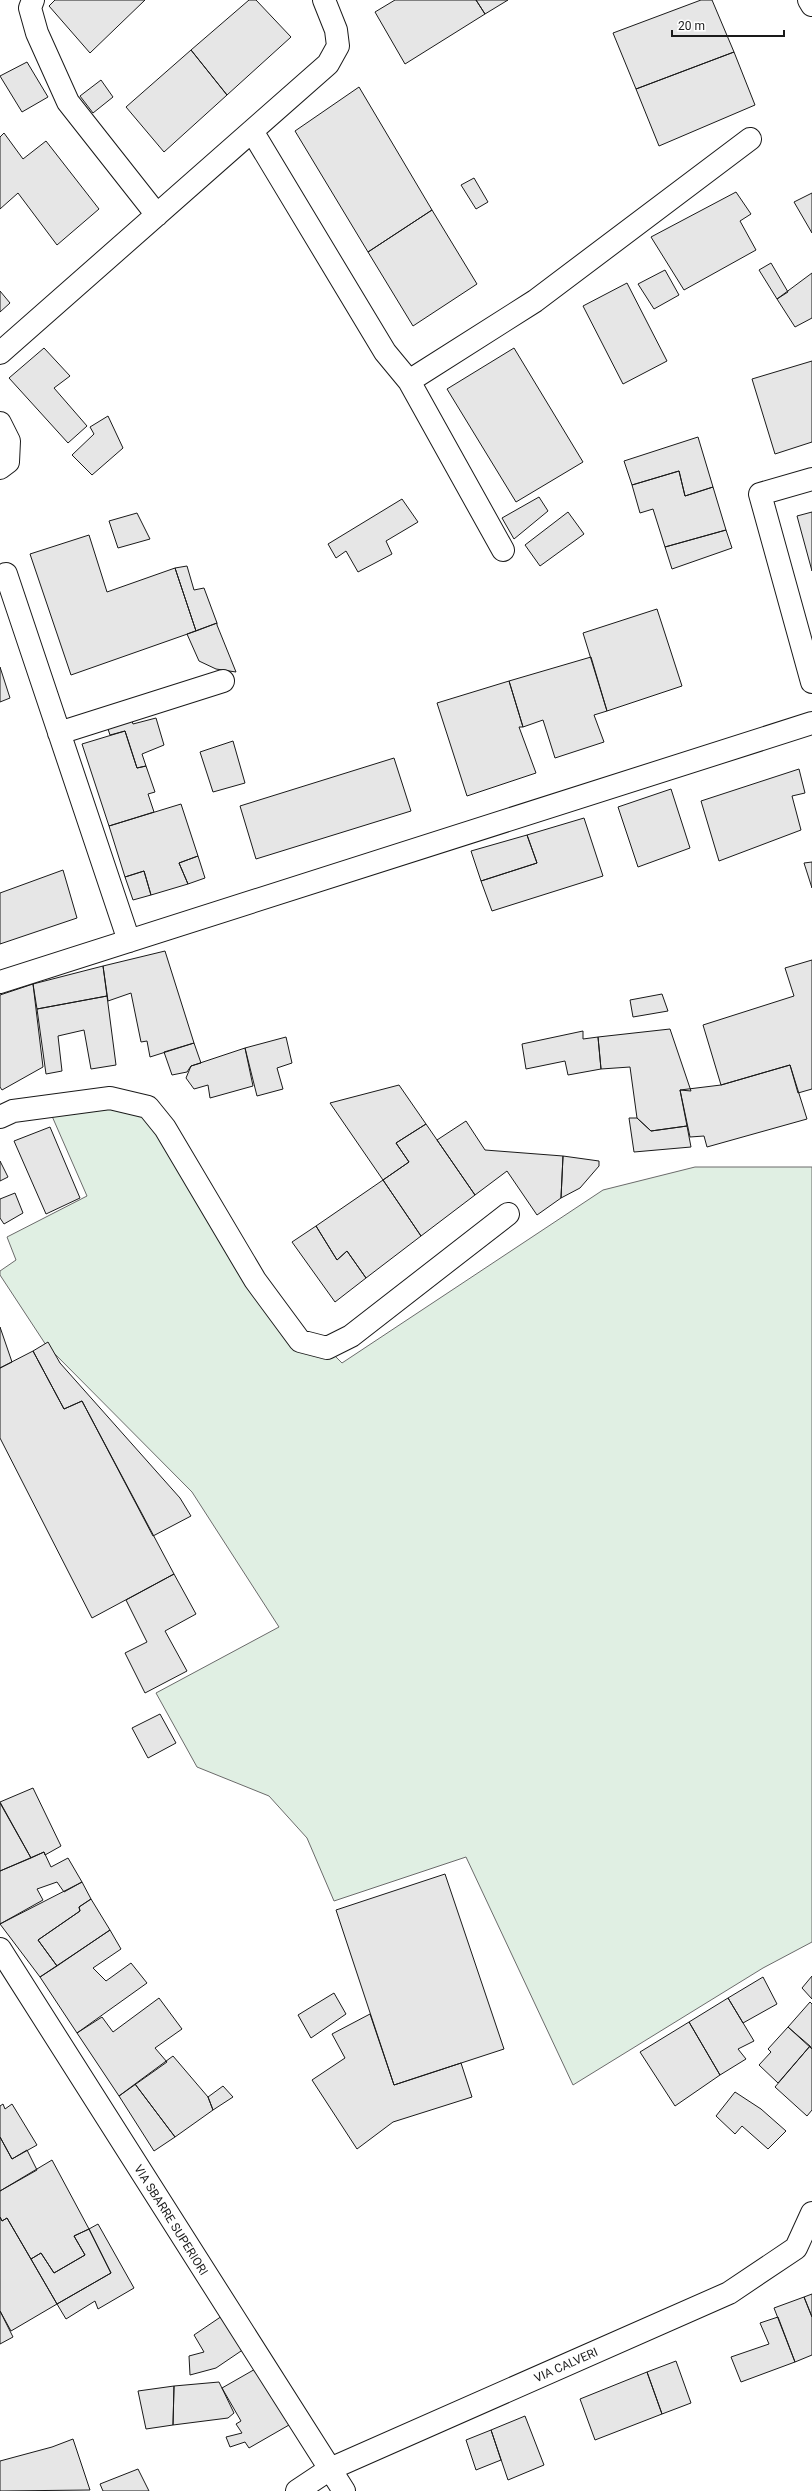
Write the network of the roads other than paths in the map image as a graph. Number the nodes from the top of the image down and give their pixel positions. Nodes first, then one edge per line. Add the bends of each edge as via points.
1 (33, 0) edge
2 (324, 0) edge
3 (809, 0) edge
4 (812, 5) edge
5 (252, 131) junction
6 (750, 139) dead end
7 (157, 215) junction
8 (0, 354) edge
9 (409, 381) junction
10 (0, 423) edge
11 (0, 468) edge
12 (812, 479) edge
13 (503, 550) dead end
14 (6, 574) dead end
15 (223, 681) dead end
16 (812, 682) edge
17 (812, 723) edge
18 (59, 733) junction
19 (129, 941) junction
20 (0, 982) edge
21 (0, 1117) edge
22 (508, 1214) dead end
23 (0, 1949) edge
24 (812, 2213) edge
25 (330, 2469) junction
26 (297, 2491) edge
27 (344, 2491) edge

1 - 7 street via 30,8 37,33 68,102
2 - 5 street via 336,30 338,46 328,64
3 - 4 street
5 - 7 street
5 - 9 street via 385,352
6 - 9 street via 535,301
7 - 8 street
9 - 13 street
10 - 11 street via 9,441 8,462
12 - 16 street via 760,494
14 - 18 street
15 - 18 street
17 - 19 street
18 - 19 street
19 - 20 street
21 - 22 street via 13,1111 110,1098 148,1107 165,1128 259,1286 300,1341 327,1348 351,1336
23 - 25 street, VIA SBARRE SUPERIORI
24 - 25 street, VIA CALVERI via 796,2248 729,2293
25 - 26 street, VIA CALVERI
25 - 27 street, VIA SBARRE SUPERIORI

